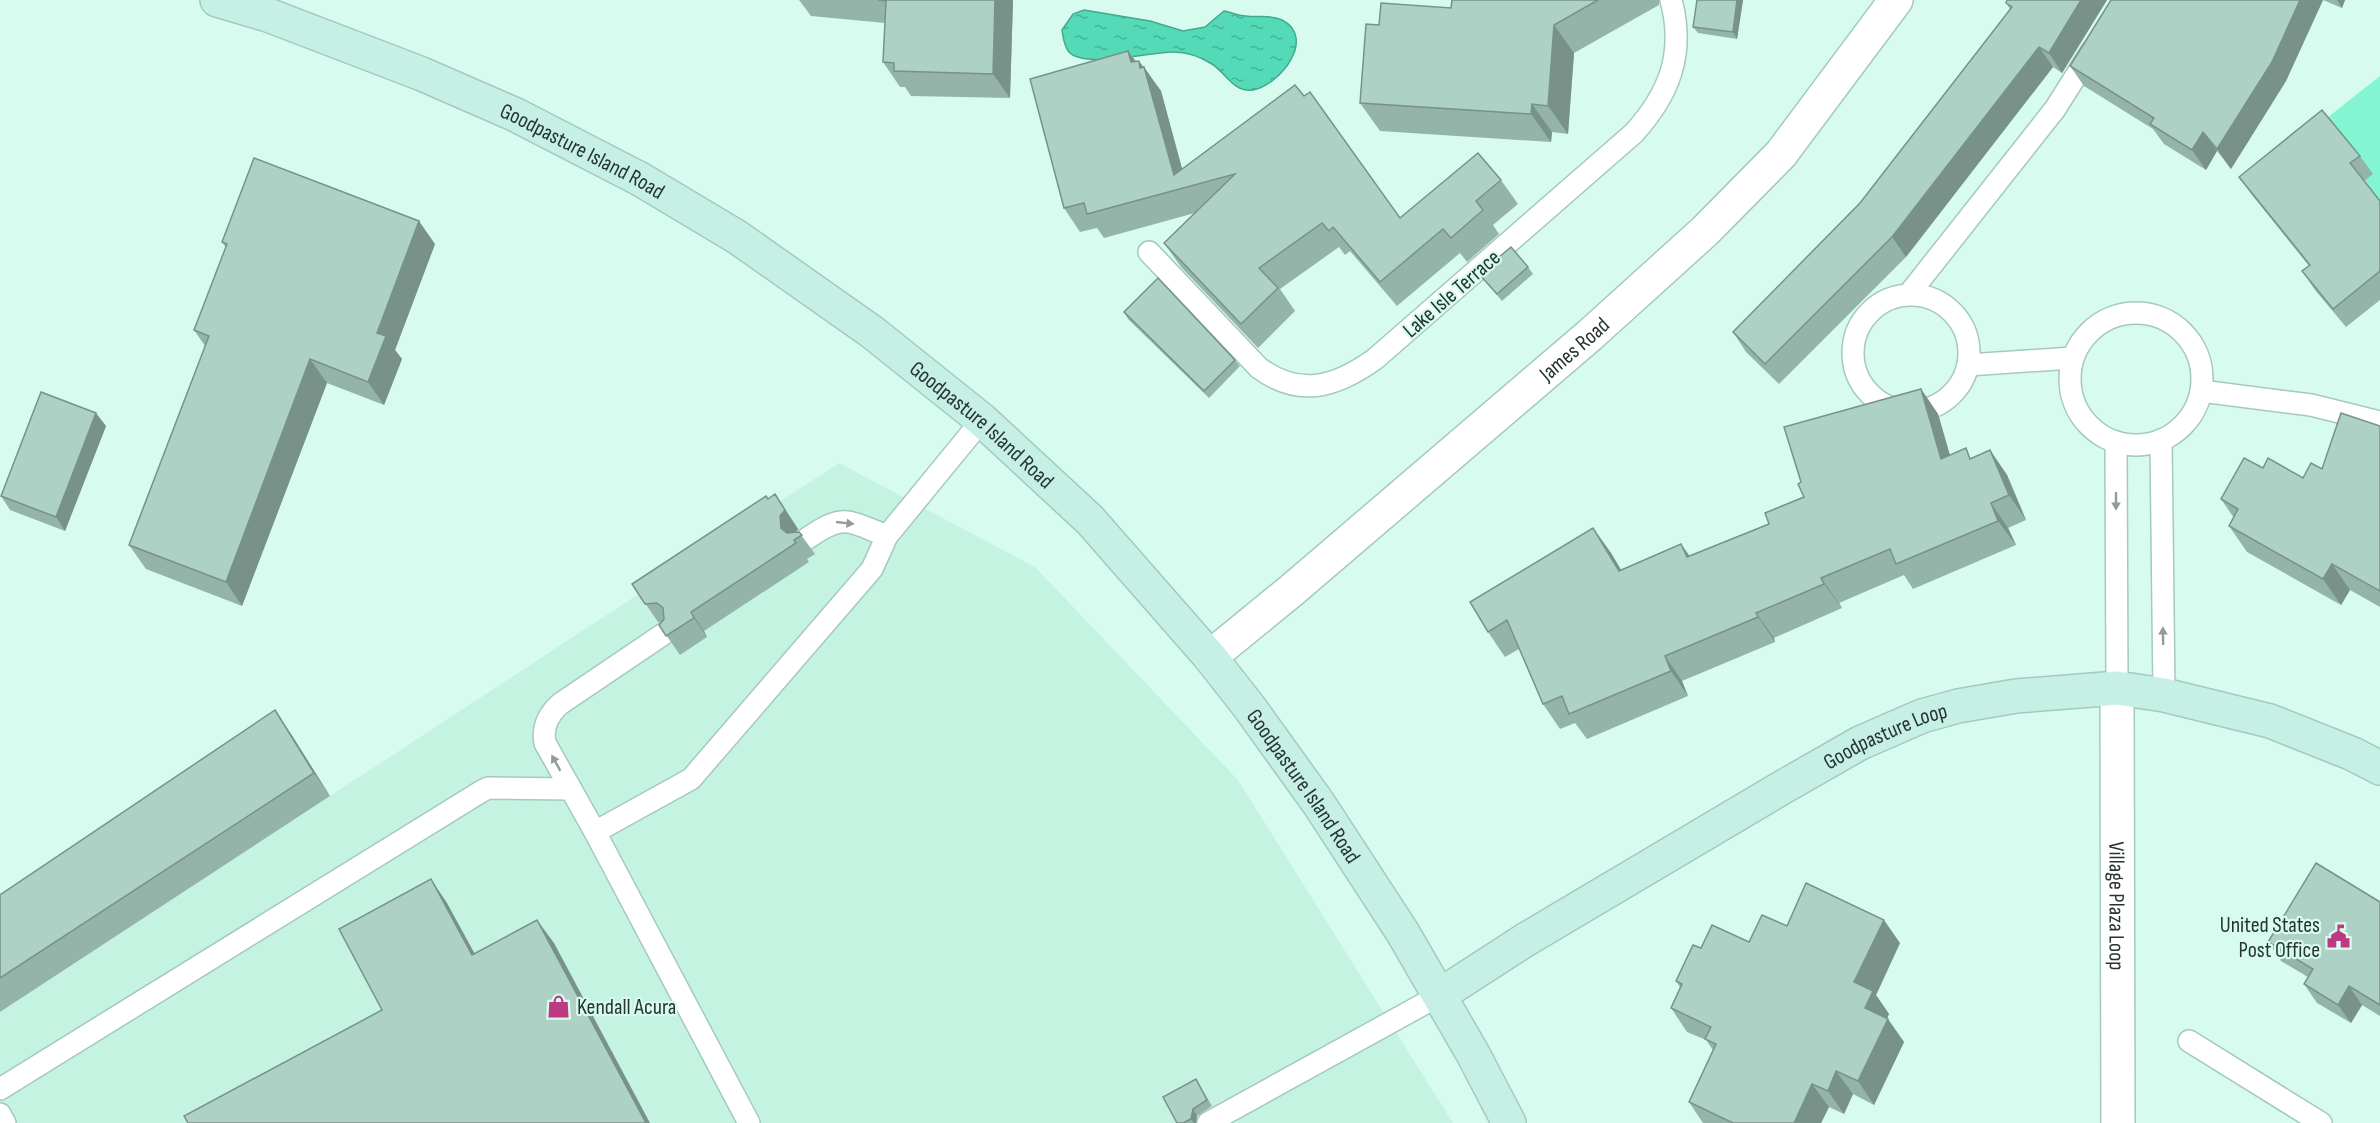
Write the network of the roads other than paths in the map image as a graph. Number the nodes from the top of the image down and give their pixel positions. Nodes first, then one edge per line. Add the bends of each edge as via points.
1 (217, 0) edge
2 (1671, 0) edge
3 (1896, 0) edge
4 (2098, 40) edge
5 (1149, 252) dead end
6 (1909, 294) junction
7 (2072, 358) junction
8 (1968, 365) junction
9 (2201, 391) junction
10 (982, 420) junction
11 (2380, 422) edge
12 (2161, 440) junction
13 (2116, 442) junction
14 (887, 536) junction
15 (805, 540) dead end
16 (665, 633) edge
17 (1210, 657) junction
18 (2117, 688) junction
19 (2164, 695) junction
20 (2380, 768) edge
21 (571, 789) junction
22 (595, 832) junction
23 (1440, 995) junction
24 (2189, 1041) dead end
25 (0, 1089) edge
26 (0, 1114) edge
27 (5, 1123) edge
28 (749, 1123) edge
29 (1208, 1123) edge
30 (1509, 1123) edge
31 (2118, 1123) edge
32 (2321, 1123) edge

1 - 10 main road, Goodpasture Island Road via 268,15 422,74 640,179 737,237 872,332
2 - 5 lane, Lake Isle Terrace via 1675,63 1667,86 1646,120 1375,359 1349,375 1305,387 1271,377
3 - 17 street, James Road via 1781,154 1705,231 1581,342
4 - 6 lane via 2055,109
6 - 8 lane via 1929,297 1950,309 1963,325 1969,344
6 - 8 lane via 1888,298 1871,309 1859,325 1852,345 1853,365 1858,380 1871,396 1888,407 1908,412 1928,410 1947,400 1962,384
7 - 8 lane
7 - 9 lane via 2083,338 2100,322 2121,313 2159,316 2179,328 2194,346 2202,367
7 - 13 lane via 2069,381 2080,414 2095,432
9 - 11 lane via 2311,405
9 - 12 lane via 2195,410 2181,428
10 - 14 lane
10 - 17 main road, Goodpasture Island Road via 1090,520
12 - 13 lane via 2139,446
19 -> 12 lane
13 -> 18 lane
15 -> 14 lane via 836,521
14 - 22 lane via 872,569 691,779
21 -> 16 lane via 545,743 543,733 551,712
17 - 23 main road, Goodpasture Island Road via 1319,804
18 - 19 main road, Goodpasture Loop
18 - 23 main road, Goodpasture Loop via 2016,696 1958,706 1922,716 1871,739 1753,804
18 - 31 street, Village Plaza Loop
19 - 20 main road, Goodpasture Loop via 2270,721
21 - 22 lane
21 - 25 lane via 482,791
22 - 28 lane
23 - 29 lane
23 - 30 main road, Goodpasture Island Road
24 - 32 lane
26 - 27 lane

